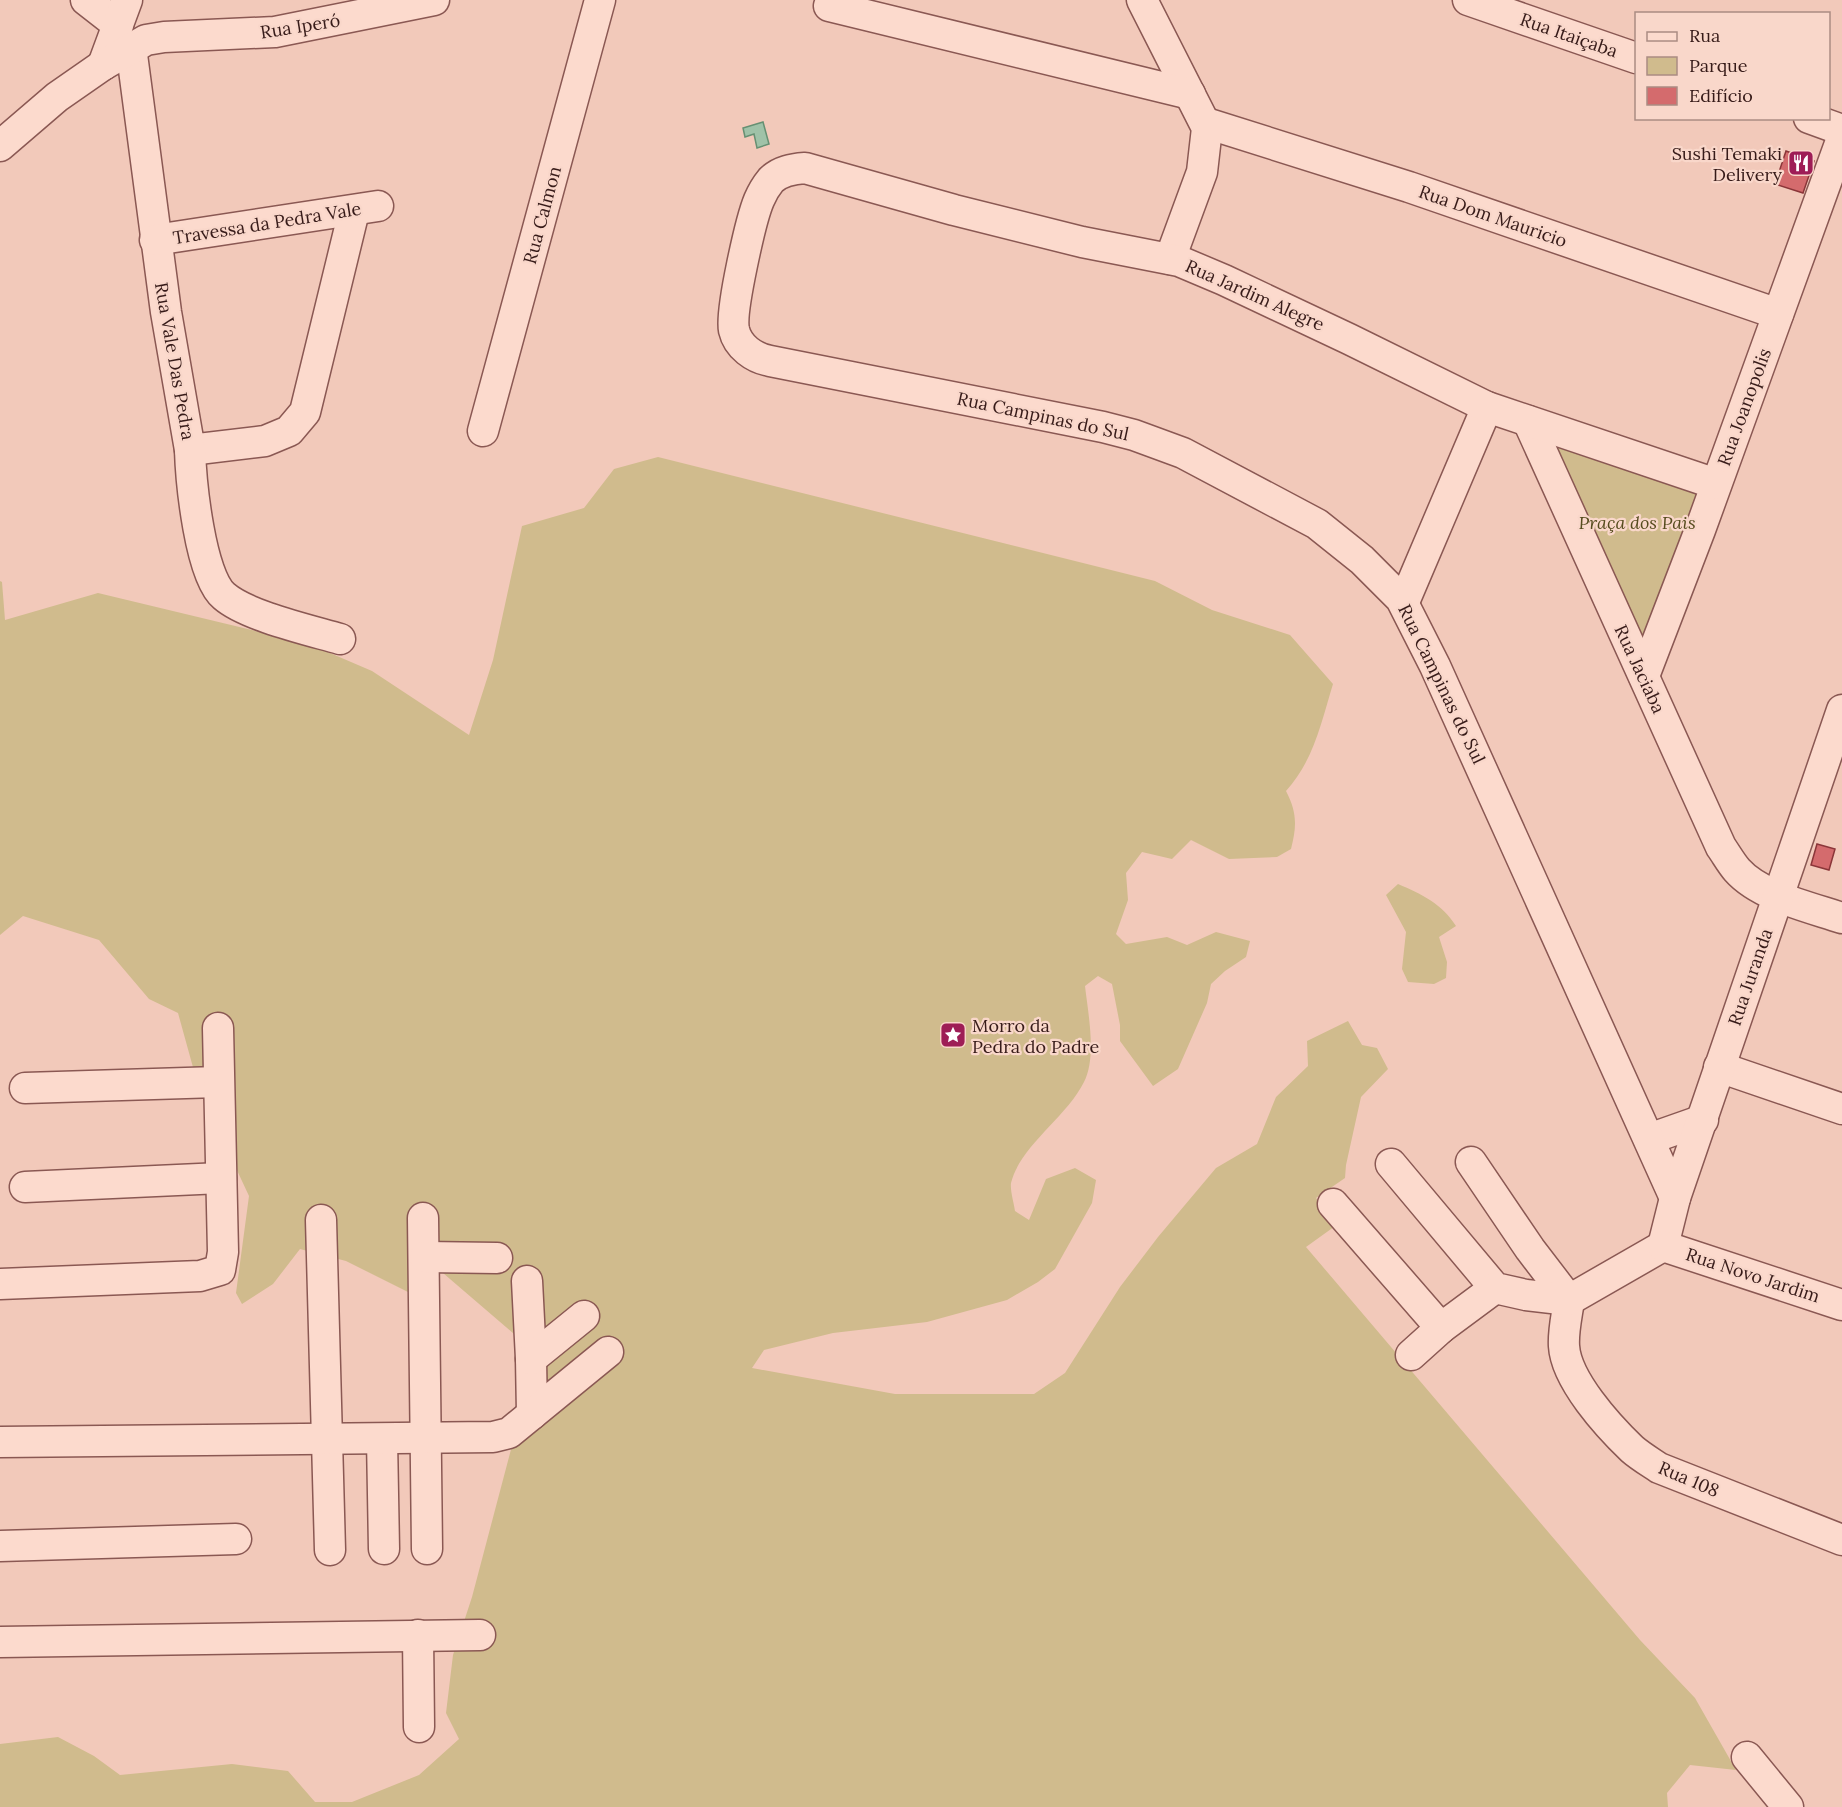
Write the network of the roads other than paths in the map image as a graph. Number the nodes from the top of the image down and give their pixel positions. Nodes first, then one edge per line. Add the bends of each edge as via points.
1 (86, 0) edge
2 (434, 0) edge
3 (600, 0) edge
4 (1142, 0) edge
5 (1468, 0) edge
6 (829, 6) dead end
7 (322, 13) edge
8 (125, 24) edge
9 (1635, 58) edge
10 (1190, 94) junction
11 (1814, 120) edge
12 (1206, 123) junction
13 (1842, 130) edge
14 (1842, 138) edge
15 (0, 146) edge
16 (776, 176) joint
17 (366, 209) joint
18 (155, 240) junction
19 (1170, 259) junction
20 (1778, 314) junction
21 (1487, 407) junction
22 (1528, 421) junction
23 (483, 431) dead end
24 (190, 450) junction
25 (1716, 484) junction
26 (1404, 602) junction
27 (340, 639) dead end
28 (1644, 676) junction
29 (1841, 717) edge
30 (1778, 896) junction
31 (1842, 918) edge
32 (218, 1028) dead end
33 (1719, 1067) junction
34 (218, 1082) junction
35 (25, 1088) dead end
36 (1842, 1109) edge
37 (1703, 1120) junction
38 (1648, 1139) junction
39 (1471, 1162) dead end
40 (1391, 1164) dead end
41 (221, 1178) junction
42 (26, 1187) dead end
43 (1674, 1198) junction
44 (1333, 1204) dead end
45 (423, 1218) dead end
46 (321, 1220) dead end
47 (1663, 1246) junction
48 (425, 1257) junction
49 (497, 1258) dead end
50 (527, 1281) dead end
51 (0, 1284) edge
52 (1495, 1288) junction
53 (1569, 1300) junction
54 (1842, 1305) edge
55 (584, 1316) dead end
56 (1441, 1328) junction
57 (608, 1352) dead end
58 (1412, 1356) dead end
59 (531, 1359) junction
60 (532, 1414) junction
61 (428, 1438) junction
62 (381, 1439) junction
63 (327, 1440) junction
64 (0, 1442) edge
65 (236, 1539) dead end
66 (1842, 1540) edge
67 (0, 1546) edge
68 (384, 1549) dead end
69 (427, 1549) dead end
70 (330, 1550) dead end
71 (418, 1635) junction
72 (480, 1635) dead end
73 (0, 1642) edge
74 (419, 1728) dead end
75 (1747, 1757) dead end
76 (1788, 1807) edge

1 - 8 street
2 - 7 street, Rua Iperó
3 - 23 street, Rua Calmon
4 - 10 street
5 - 9 street, Rua Itaiçaba
6 - 10 street
7 - 8 street, Rua Iperó via 275,33 146,40
8 - 15 street, Rua Iperó via 103,65 57,97
8 - 18 street, Rua Vale Das Pedra
10 - 12 street
11 - 13 street
12 - 19 street via 1202,172
12 - 20 street, Rua Dom Mauricio
14 - 20 street, Rua Joanopolis
16 - 19 street, Rua Jardim Alegre via 794,168 824,172 1061,237
16 - 26 street, Rua Campinas do Sul via 755,212 734,306 734,329 749,352 770,361 1103,427 1174,449 1317,524 1362,560
17 - 18 street, Travessa da Pedra Vale
17 - 24 street, Rua Vale Das Pedra via 305,412 289,431 265,441
18 - 24 street, Rua Vale Das Pedra
19 - 21 street, Rua Jardim Alegre via 1235,285
20 - 25 street, Rua Joanopolis
21 - 22 street, Rua Jardim Alegre
21 - 26 street
22 - 25 street, Rua Jardim Alegre
22 - 28 street, Rua Jaciaba
24 - 27 street via 190,474 206,565 222,595 241,609
25 - 28 street, Rua Joanopolis
26 - 38 street, Rua Campinas do Sul
28 - 30 street, Rua Jaciaba via 1721,847 1738,871
29 - 30 street, Rua Juranda
30 - 31 street, Rua Jaciaba
30 - 33 street, Rua Juranda
32 - 34 street
33 - 36 street
33 - 37 street, Rua Juranda
34 - 35 street
34 - 41 street
37 - 38 street
37 - 43 street, Rua Juranda
38 - 43 street, Rua Campinas do Sul
39 - 53 street
40 - 52 street
41 - 42 street
41 - 51 street via 220,1270 200,1276
43 - 47 street, Rua Juranda
44 - 56 street
45 - 48 street
46 - 63 street
47 - 53 street
47 - 54 street, Rua Novo Jardim
48 - 49 street
48 - 61 street
50 - 59 street
52 - 53 street
52 - 56 street
53 - 66 street, Rua 108 via 1566,1359 1589,1399 1634,1450 1659,1468
55 - 59 street
56 - 58 street
57 - 60 street
59 - 60 street
60 - 61 street via 509,1433 493,1437
61 - 62 street
61 - 69 street
62 - 63 street
62 - 68 street
63 - 64 street
63 - 70 street
65 - 67 street
71 - 72 street
71 - 73 street
71 - 74 street
75 - 76 street

